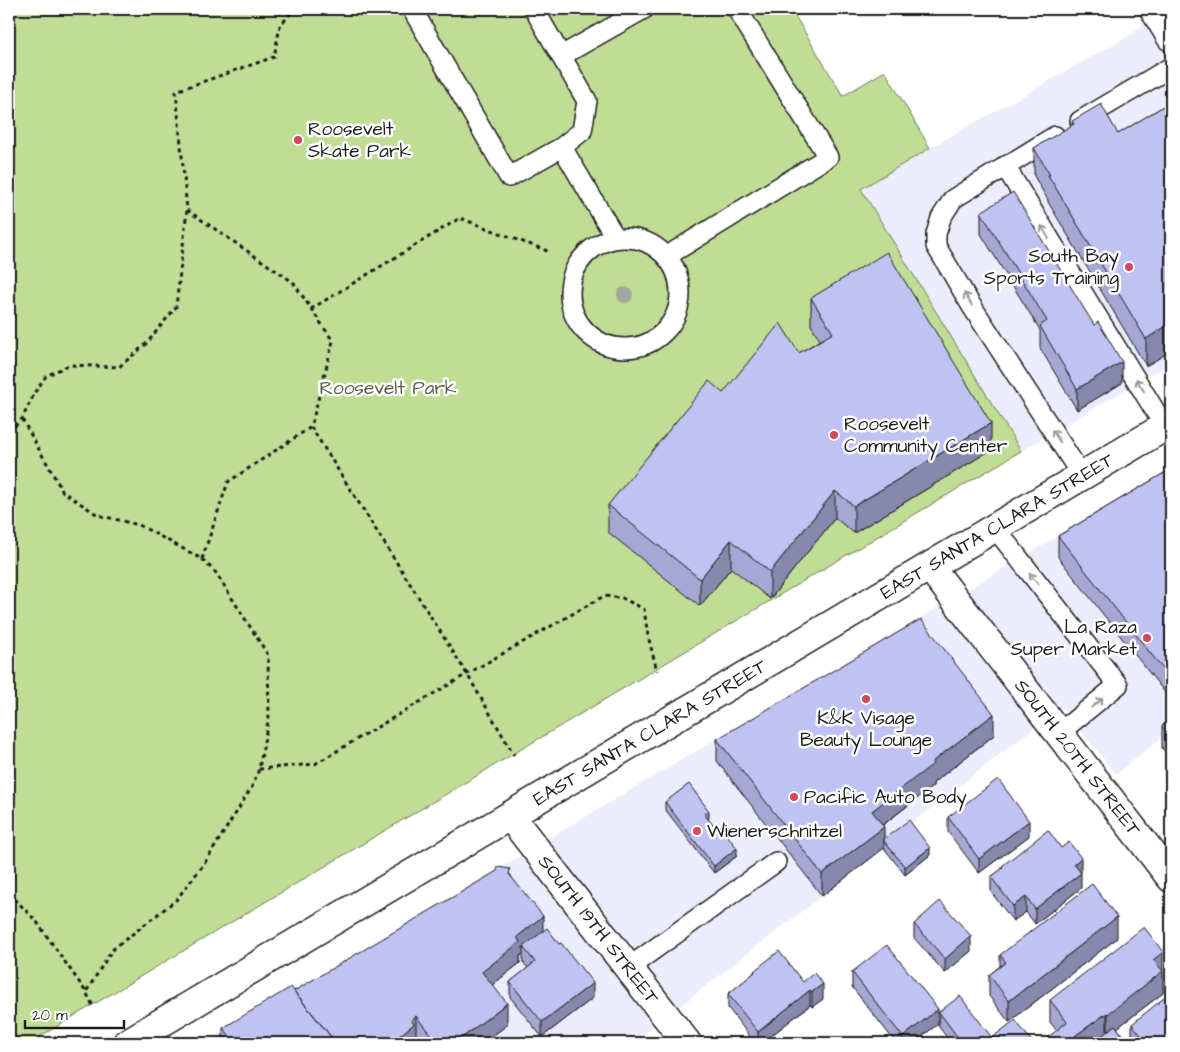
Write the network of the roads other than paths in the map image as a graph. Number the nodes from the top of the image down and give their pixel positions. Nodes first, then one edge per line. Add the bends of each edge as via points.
1 (412, 9) edge
2 (534, 9) edge
3 (644, 9) edge
4 (737, 9) edge
5 (1154, 9) edge
6 (1171, 37) edge
7 (561, 56) junction
8 (1171, 67) edge
9 (562, 147) junction
10 (1005, 166) junction
11 (615, 238) junction
12 (667, 256) junction
13 (1168, 425) edge
14 (1082, 476) junction
15 (994, 528) junction
16 (930, 567) junction
17 (1059, 733) junction
18 (510, 816) junction
19 (776, 862) dead end
20 (1171, 878) edge
21 (628, 968) junction
22 (127, 1043) edge
23 (687, 1043) edge

1 - 9 lane via 509,177
2 - 7 lane
3 - 7 lane
4 - 12 lane via 828,157
5 - 6 main road
7 - 9 lane via 587,101 582,131
8 - 10 lane
9 - 11 lane
13 -> 10 lane
14 -> 10 lane via 936,246 941,218 953,199
11 - 12 lane via 634,238 652,244
11 - 12 lane via 598,244 583,255 573,270 569,288 571,306 578,323 590,336 606,345 642,346 671,324 679,308 681,289 677,271
13 - 14 main road, EAST SANTA CLARA STREET
14 - 15 main road, EAST SANTA CLARA STREET
15 - 16 main road, EAST SANTA CLARA STREET
17 -> 15 lane via 1118,685
16 - 17 main road, SOUTH 20TH STREET
16 - 18 main road, EAST SANTA CLARA STREET
17 - 20 main road, SOUTH 20TH STREET
18 - 21 main road, SOUTH 19TH STREET
18 - 22 main road, EAST SANTA CLARA STREET
19 - 21 lane
21 - 23 main road, SOUTH 19TH STREET

